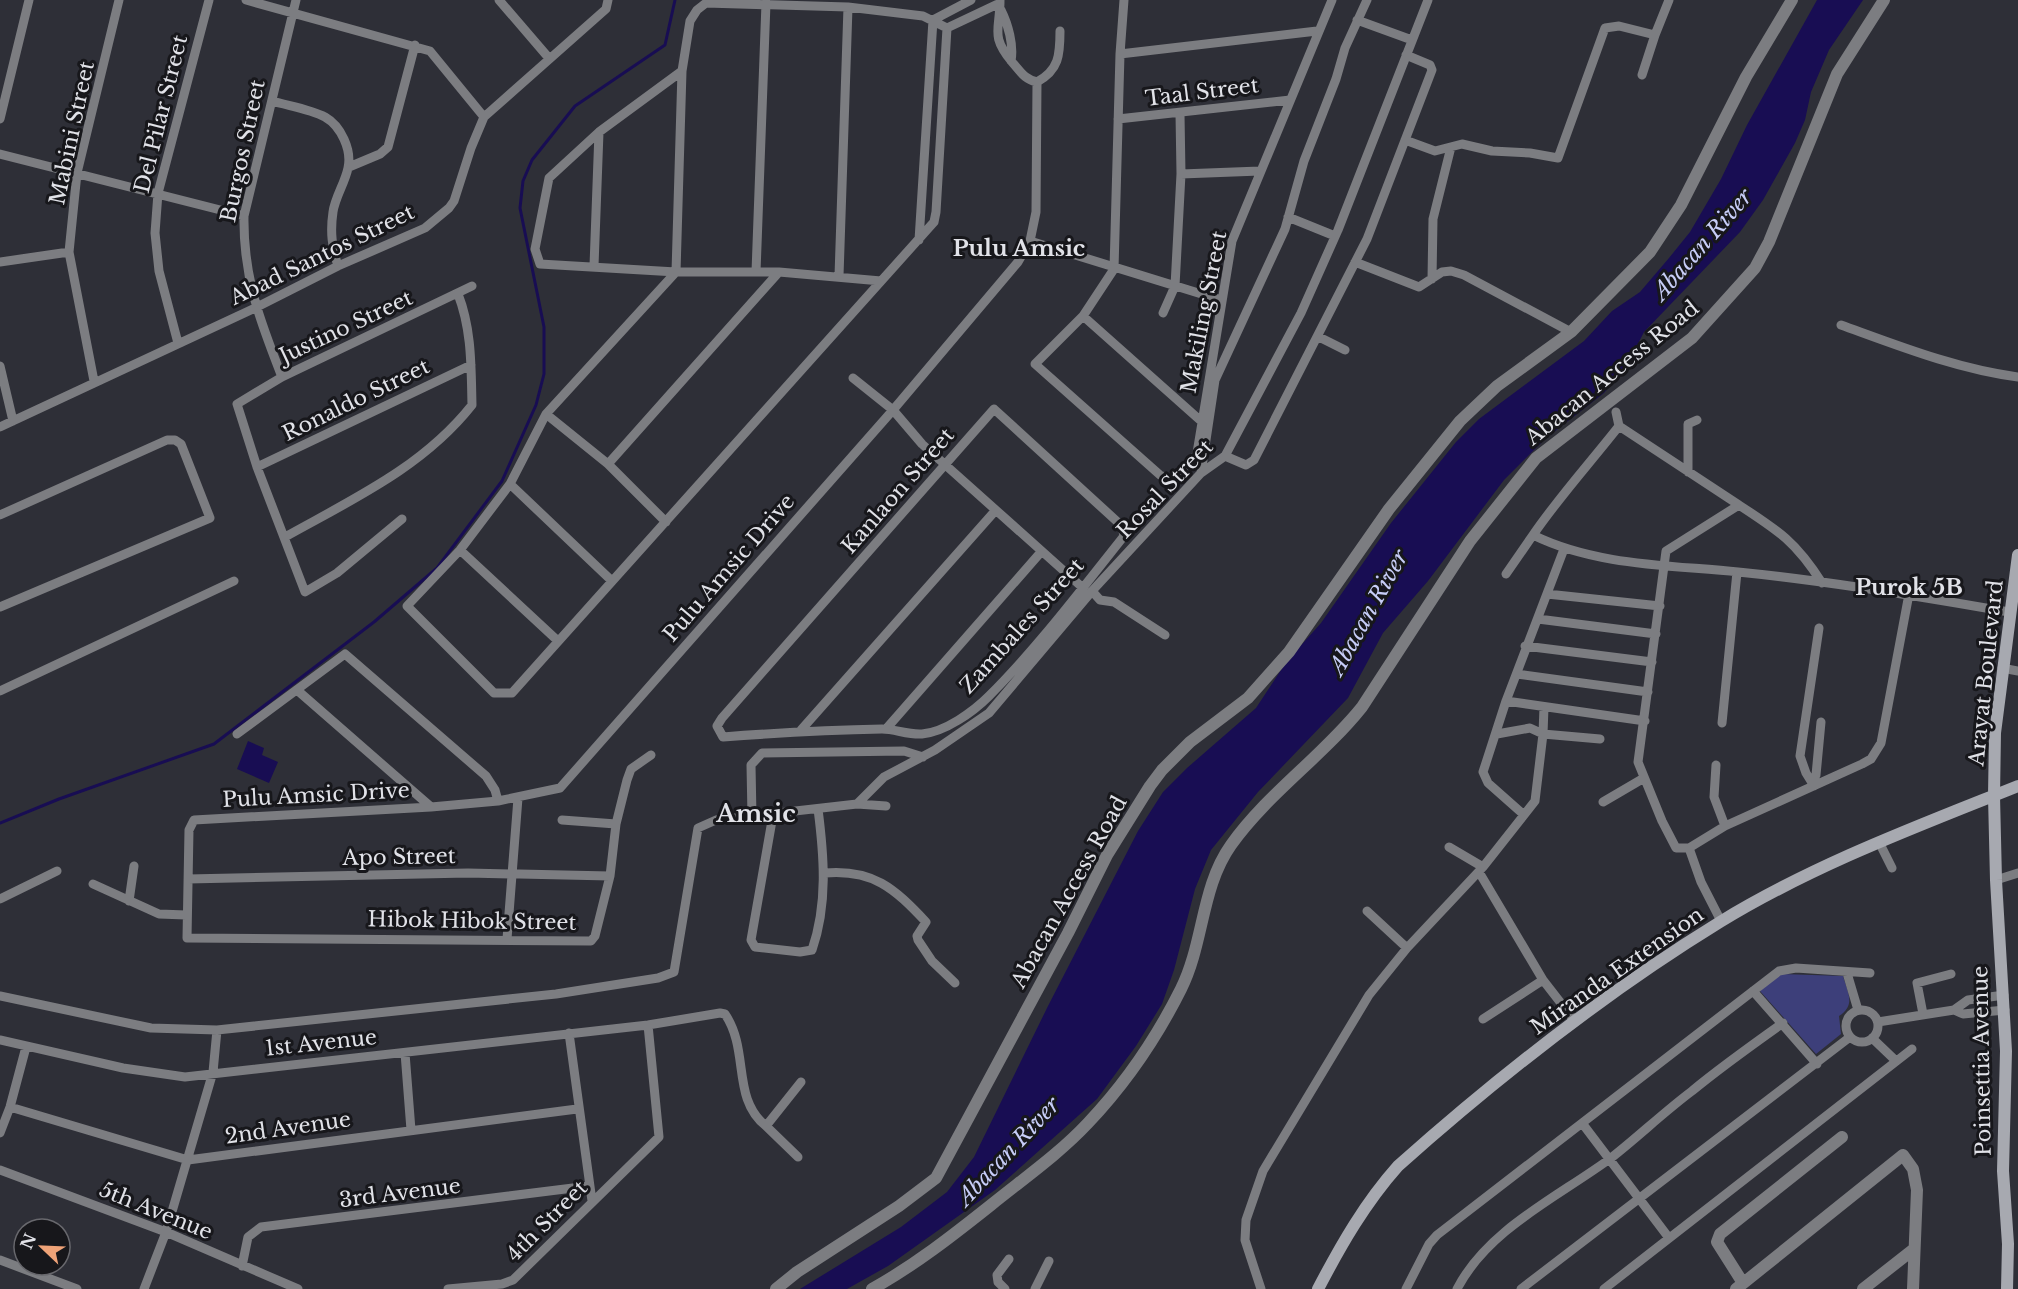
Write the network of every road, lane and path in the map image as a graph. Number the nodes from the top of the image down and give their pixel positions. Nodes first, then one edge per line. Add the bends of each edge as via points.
1 (29, 0) edge
2 (119, 0) edge
3 (209, 0) edge
4 (246, 0) edge
5 (296, 0) edge
6 (499, 0) edge
7 (971, 0) edge
8 (1124, 0) edge
9 (1332, 0) edge
10 (1367, 0) edge
11 (1428, 0) edge
12 (1669, 0) edge
13 (1792, 0) edge
14 (1884, 0) edge
15 (608, 2) edge
16 (766, 3) junction
17 (1000, 4) edge
18 (959, 6) junction
19 (848, 7) junction
20 (293, 12) junction
21 (967, 18) junction
22 (933, 20) junction
23 (1357, 20) junction
24 (947, 28) junction
25 (1060, 31) dead end
26 (1317, 31) junction
27 (1655, 35) junction
28 (1412, 40) junction
29 (415, 45) junction
30 (1120, 54) junction
31 (1407, 55) junction
32 (548, 57) junction
33 (682, 71) junction
34 (1642, 75) dead end
35 (1037, 82) junction
36 (1290, 100) junction
37 (272, 101) junction
38 (1180, 114) junction
39 (484, 117) junction
40 (0, 119) edge
41 (1118, 119) junction
42 (599, 132) junction
43 (1405, 140) junction
44 (1450, 147) junction
45 (0, 154) edge
46 (349, 167) junction
47 (1260, 171) junction
48 (77, 173) junction
49 (1180, 174) junction
50 (158, 194) junction
51 (244, 216) junction
52 (1288, 217) junction
53 (1335, 236) junction
54 (919, 240) junction
55 (1030, 241) junction
56 (69, 252) junction
57 (0, 262) edge
58 (1355, 262) junction
59 (338, 266) junction
60 (594, 266) junction
61 (1114, 269) junction
62 (676, 272) junction
63 (756, 272) junction
64 (778, 272) junction
65 (839, 276) junction
66 (1432, 279) junction
67 (882, 281) junction
68 (472, 286) dead end
69 (1175, 286) junction
70 (458, 294) junction
71 (1221, 300) junction
72 (255, 308) junction
73 (1163, 313) dead end
74 (1083, 316) junction
75 (1841, 325) dead end
76 (1571, 332) junction
77 (1318, 337) junction
78 (178, 343) junction
79 (1345, 350) dead end
80 (471, 365) junction
81 (0, 366) edge
82 (282, 377) junction
83 (2018, 377) edge
84 (853, 378) dead end
85 (94, 381) junction
86 (893, 410) junction
87 (1616, 412) dead end
88 (546, 414) junction
89 (1697, 420) dead end
90 (13, 421) junction
91 (1201, 421) junction
92 (1619, 426) junction
93 (0, 427) edge
94 (1226, 456) junction
95 (608, 464) junction
96 (945, 465) junction
97 (257, 467) junction
98 (1688, 472) junction
99 (1201, 474) junction
100 (510, 484) junction
101 (1739, 505) junction
102 (995, 511) junction
103 (0, 515) edge
104 (402, 519) dead end
105 (666, 522) junction
106 (1533, 535) junction
107 (1124, 536) joint
108 (285, 537) junction
109 (1564, 549) junction
110 (460, 550) junction
111 (1041, 552) junction
112 (2018, 555) edge
113 (1665, 568) junction
114 (1737, 572) junction
115 (1506, 574) dead end
116 (234, 581) dead end
117 (612, 581) junction
118 (1822, 583) junction
119 (1088, 590) junction
120 (1547, 594) junction
121 (1909, 594) junction
122 (1659, 606) junction
123 (0, 607) edge
124 (2010, 612) junction
125 (1538, 619) junction
126 (1819, 628) dead end
127 (1656, 634) junction
128 (1165, 635) dead end
129 (558, 641) junction
130 (1525, 646) junction
131 (1652, 662) junction
132 (2002, 668) junction
133 (2018, 671) edge
134 (1517, 675) junction
135 (297, 690) junction
136 (0, 691) edge
137 (1648, 692) junction
138 (1506, 701) junction
139 (1544, 707) junction
140 (1645, 721) junction
141 (1821, 722) dead end
142 (1722, 723) dead end
143 (886, 729) junction
144 (801, 730) junction
145 (237, 734) dead end
146 (1497, 734) junction
147 (1543, 734) junction
148 (723, 737) joint
149 (1600, 739) dead end
150 (651, 755) dead end
151 (922, 757) junction
152 (1716, 765) dead end
153 (1644, 778) junction
154 (1813, 784) junction
155 (2018, 786) edge
156 (1994, 795) junction
157 (518, 798) junction
158 (498, 801) junction
159 (1603, 802) dead end
160 (857, 804) junction
161 (886, 806) dead end
162 (430, 807) junction
163 (818, 809) junction
164 (1523, 814) junction
165 (773, 815) junction
166 (753, 817) junction
167 (562, 820) dead end
168 (616, 824) junction
169 (1725, 826) junction
170 (1880, 844) junction
171 (1449, 847) dead end
172 (1689, 848) junction
173 (134, 866) dead end
174 (1892, 868) dead end
175 (1481, 869) junction
176 (57, 871) dead end
177 (825, 873) junction
178 (2018, 873) edge
179 (513, 874) junction
180 (610, 876) junction
181 (188, 879) junction
182 (1996, 880) junction
183 (93, 884) dead end
184 (0, 899) edge
185 (129, 901) junction
186 (1367, 911) dead end
187 (186, 915) junction
188 (1721, 921) junction
189 (507, 939) junction
190 (1407, 948) junction
191 (1847, 973) junction
192 (1870, 973) dead end
193 (1951, 974) dead end
194 (1543, 980) junction
195 (955, 983) dead end
196 (1753, 991) junction
197 (2004, 995) junction
198 (0, 996) edge
199 (1858, 1010) junction
200 (1954, 1010) junction
201 (2005, 1010) junction
202 (1923, 1014) junction
203 (1483, 1019) dead end
204 (1574, 1020) junction
205 (1878, 1022) junction
206 (1783, 1023) junction
207 (648, 1025) junction
208 (217, 1030) junction
209 (569, 1033) junction
210 (1850, 1037) junction
211 (1872, 1038) junction
212 (0, 1040) edge
213 (26, 1047) junction
214 (1911, 1050) dead end
215 (405, 1053) junction
216 (1895, 1060) junction
217 (1817, 1064) junction
218 (213, 1072) junction
219 (801, 1082) dead end
220 (10, 1107) junction
221 (577, 1109) junction
222 (1582, 1123) junction
223 (766, 1126) junction
224 (411, 1130) junction
225 (0, 1133) edge
226 (1842, 1137) dead end
227 (798, 1157) dead end
228 (1611, 1158) junction
229 (188, 1160) junction
230 (0, 1170) edge
231 (589, 1186) junction
232 (1641, 1199) junction
233 (592, 1201) junction
234 (166, 1233) junction
235 (1669, 1238) junction
236 (1914, 1249) junction
237 (1009, 1259) dead end
238 (0, 1260) edge
239 (1049, 1261) dead end
240 (242, 1266) junction
241 (1740, 1286) edge
242 (77, 1289) edge
243 (144, 1289) edge
244 (298, 1289) edge
245 (448, 1289) edge
246 (776, 1289) edge
247 (872, 1289) edge
248 (1005, 1289) edge
249 (1035, 1289) edge
250 (1261, 1289) edge
251 (1318, 1289) edge
252 (1406, 1289) edge
253 (1457, 1289) edge
254 (1521, 1289) edge
255 (1604, 1289) edge
256 (1863, 1289) edge
257 (1913, 1289) edge
258 (2007, 1289) edge

1 - 40 street
2 - 48 street, Mabini Street
3 - 50 street, Del Pilar Street
4 - 20 street
5 - 20 street, Burgos Street
6 - 32 street
7 - 18 street
8 - 30 street
9 - 26 street, Makiling Street
10 - 23 street
11 - 28 street, Rosal Street
12 - 27 street
13 - 76 street, Abacan Access Road via 1746,77 1670,224 1634,269
14 - 247 street, Abacan Access Road via 1837,74 1759,262 1706,326 1536,458 1470,541 1362,707 1231,844 1212,882 1199,939 1180,990 1113,1094 1088,1124 1029,1175 924,1258
15 - 32 street, Abad Santos Street
16 - 19 street
16 - 33 street via 706,3 697,10 690,21
16 - 63 street
17 - 21 street
17 - 35 street via 997,28 1004,54 1020,74
18 - 21 street
18 - 22 street
19 - 22 street
19 - 65 street
20 - 29 street
20 - 37 street, Burgos Street
21 - 24 street
22 - 24 street
22 - 54 street
23 - 28 street
23 - 52 street via 1304,161
24 - 54 street via 936,212 934,222
25 - 35 street via 1057,66
26 - 30 street
26 - 36 street, Makiling Street
27 - 34 street
27 - 44 street via 1619,26 1605,28 1558,158 1462,144
28 - 31 street, Rosal Street
29 - 39 street via 430,51
29 - 46 street via 388,147
30 - 41 street
31 - 43 street via 1430,65 1432,70
31 - 53 street, Rosal Street
32 - 39 street, Abad Santos Street
33 - 42 street
33 - 62 street
35 - 55 street, Pulu Amsic Drive via 1036,212
36 - 38 street, Taal Street
36 - 47 street, Makiling Street
37 - 46 street via 324,116 334,124 346,146
37 - 51 street, Burgos Street
38 - 41 street, Taal Street
38 - 49 street
39 - 59 street, Abad Santos Street via 449,208 425,228
41 - 61 street
42 - 60 street
42 - 60 street via 549,178 535,249 540,264
43 - 44 street via 1435,151
43 - 58 street
44 - 66 street via 1433,219
45 - 48 street
46 - 59 street via 333,208 331,243
47 - 49 street
47 - 71 street, Makiling Street via 1232,241
48 - 50 street
48 - 56 street, Mabini Street
49 - 69 street
50 - 51 street
50 - 78 street, Del Pilar Street via 155,233 159,271
51 - 72 street, Burgos Street via 243,249
52 - 53 street
52 - 99 street via 1215,380
53 - 94 street, Rosal Street via 1301,313
54 - 67 street
55 - 61 street
55 - 86 street, Pulu Amsic Drive via 1018,262
56 - 57 street
56 - 85 street, Mabini Street
58 - 66 street via 1409,285 1419,287
58 - 77 street
59 - 72 street, Abad Santos Street
60 - 62 street
61 - 69 street
61 - 74 street
62 - 63 street
62 - 88 street
63 - 64 street
64 - 65 street
64 - 95 street
65 - 67 street
66 - 76 street via 1443,272 1464,274
67 - 105 street
68 - 70 street, Justino Street
69 - 71 street
69 - 73 street
70 - 80 street via 466,314
70 - 82 street, Justino Street
71 - 91 street, Makiling Street
72 - 78 street, Abad Santos Street
72 - 82 street, Burgos Street
74 - 91 street
74 - 91 street, Makiling Street via 1035,364 1160,475 1171,480 1177,480 1193,461
75 - 83 street via 1934,358
76 - 246 street, Abacan Access Road via 1474,406 1389,509 1282,660 1248,698 1190,742 1150,786 1101,864 936,1178
77 - 79 street
77 - 94 street via 1254,460 1246,465
78 - 85 street, Abad Santos Street
80 - 97 street, Ronaldo Street
80 - 108 street via 472,405 429,451 386,481
81 - 90 street
82 - 97 street, Justino Street via 237,404
84 - 86 street
85 - 90 street, Abad Santos Street
86 - 96 street
86 - 157 street, Pulu Amsic Drive via 564,784 555,790
87 - 92 street
88 - 95 street
88 - 100 street
89 - 98 street via 1688,424
90 - 93 street, Abad Santos Street
92 - 98 street
92 - 106 street
94 - 99 street, Rosal Street
95 - 105 street
96 - 102 street
96 - 107 street, Kanlaon Street via 994,409 1122,526
96 - 148 street, Kanlaon Street via 722,718 717,726
97 - 108 street
98 - 101 street
99 - 119 street, Rosal Street
100 - 110 street
100 - 117 street
101 - 113 street via 1669,547
101 - 118 street via 1803,553
102 - 111 street
102 - 144 street
103 - 123 street via 166,440 175,440 181,444 210,518
104 - 108 street via 337,573 305,592
105 - 117 street
106 - 109 street
106 - 115 street
107 - 119 street, Zambales Street
109 - 113 street
109 - 120 street
110 - 129 street
110 - 129 street via 407,606 481,681 494,693 512,693
111 - 119 street
111 - 143 street
112 - 124 main road, Arayat Boulevard
113 - 114 street
113 - 122 street
114 - 118 street
114 - 142 street
116 - 136 street
117 - 129 street
118 - 121 street
119 - 128 street
119 - 143 street, Zambales Street via 988,698 957,720 923,734
119 - 151 street, Rosal Street via 989,713
120 - 122 street
120 - 125 street
121 - 124 street
121 - 154 street via 1881,743 1871,759
122 - 127 street
124 - 132 main road, Arayat Boulevard
125 - 127 street
125 - 130 street
126 - 154 street via 1800,756
127 - 131 street
130 - 131 street
130 - 134 street
131 - 137 street
132 - 133 street
132 - 156 main road, Arayat Boulevard
134 - 137 street
134 - 138 street
135 - 145 street
135 - 158 street via 345,654 486,776
135 - 162 street
137 - 140 street
138 - 139 street
138 - 146 street
139 - 140 street
139 - 147 street
140 - 153 street via 1638,762
141 - 154 street
143 - 144 street, Zambales Street
144 - 148 street, Zambales Street
146 - 147 street via 1530,728
146 - 164 street via 1483,772 1488,783
147 - 149 street
147 - 164 street via 1538,791
150 - 168 street, Hibok Hibok Street via 632,769
151 - 160 street, Rosal Street via 884,777
151 - 166 street via 904,751 762,753 751,765
152 - 169 street via 1714,797
153 - 159 street
153 - 172 street via 1676,848
154 - 169 street
155 - 156 main road, Miranda Extension
156 - 170 main road, Miranda Extension
156 - 182 main road, Poinsettia Avenue
157 - 158 street, Pulu Amsic Drive
157 - 179 street
158 - 162 street, Pulu Amsic Drive
160 - 161 street
160 - 163 street
162 - 181 street, Pulu Amsic Drive via 199,818 189,830
163 - 165 street
163 - 177 street
164 - 175 street
165 - 166 street
165 - 177 street via 751,940 755,947 812,950
166 - 208 street via 716,820 698,828 674,972 556,994
167 - 168 street
168 - 180 street, Hibok Hibok Street
169 - 172 street
170 - 174 street
170 - 188 main road, Miranda Extension via 1825,867
171 - 175 street
172 - 188 street
173 - 185 street
175 - 190 street
175 - 194 street
176 - 184 street
177 - 195 street via 852,872 878,879 926,922 916,936 932,961
178 - 182 street
179 - 180 street, Apo Street
179 - 181 street, Apo Street
179 - 189 street
180 - 189 street, Hibok Hibok Street via 591,940
181 - 187 street
182 - 197 main road, Poinsettia Avenue
183 - 185 street
185 - 187 street via 159,914
186 - 190 street
187 - 189 street, Hibok Hibok Street via 187,938
188 - 204 main road, Miranda Extension
190 - 250 street via 1360,1008 1263,1171 1246,1220 1245,1239
191 - 192 street
191 - 196 street via 1786,969
191 - 199 street
193 - 202 street via 1917,983
194 - 203 street
194 - 204 street
196 - 206 street
196 - 222 street
197 - 200 street via 1968,1000
197 - 201 main road, Poinsettia Avenue
198 - 208 street via 151,1028
199 - 205 street via 1872,1013
199 - 210 street via 1846,1021
200 - 201 street via 1963,1014
200 - 202 street
201 - 258 main road, Poinsettia Avenue via 2003,1171
202 - 205 street
204 - 251 main road, Miranda Extension via 1398,1166 1342,1243
205 - 211 street
206 - 217 street
206 - 228 street via 1689,1092
207 - 209 street, 1st Avenue
207 - 223 street, 1st Avenue via 725,1014 742,1057 748,1104
207 - 233 street, 4th Street via 659,1137
208 - 218 street
209 - 215 street, 1st Avenue
209 - 221 street
210 - 211 street via 1858,1041
210 - 217 street
211 - 216 street
212 - 213 street, 1st Avenue
213 - 218 street, 1st Avenue via 185,1077
213 - 220 street
214 - 216 street
215 - 218 street, 1st Avenue
215 - 224 street
216 - 235 street
217 - 232 street
218 - 229 street
219 - 223 street
220 - 225 street
220 - 229 street, 2nd Avenue
221 - 224 street, 2nd Avenue
221 - 231 street
222 - 228 street
222 - 252 street via 1437,1235
223 - 227 street
224 - 229 street, 2nd Avenue
226 - 241 street via 1720,1234 1717,1242
228 - 232 street
228 - 253 street via 1481,1253
229 - 234 street
230 - 234 street, 5th Avenue
231 - 233 street
231 - 240 street, 3rd Avenue via 261,1227 248,1237
232 - 235 street
232 - 254 street
233 - 245 street, 4th Street via 513,1280
234 - 240 street, 5th Avenue
234 - 243 street
235 - 255 street
236 - 241 street via 1917,1191 1913,1169 1903,1155
236 - 256 street
236 - 257 street
237 - 248 street via 997,1275
238 - 242 street
239 - 249 street
240 - 244 street, 5th Avenue

